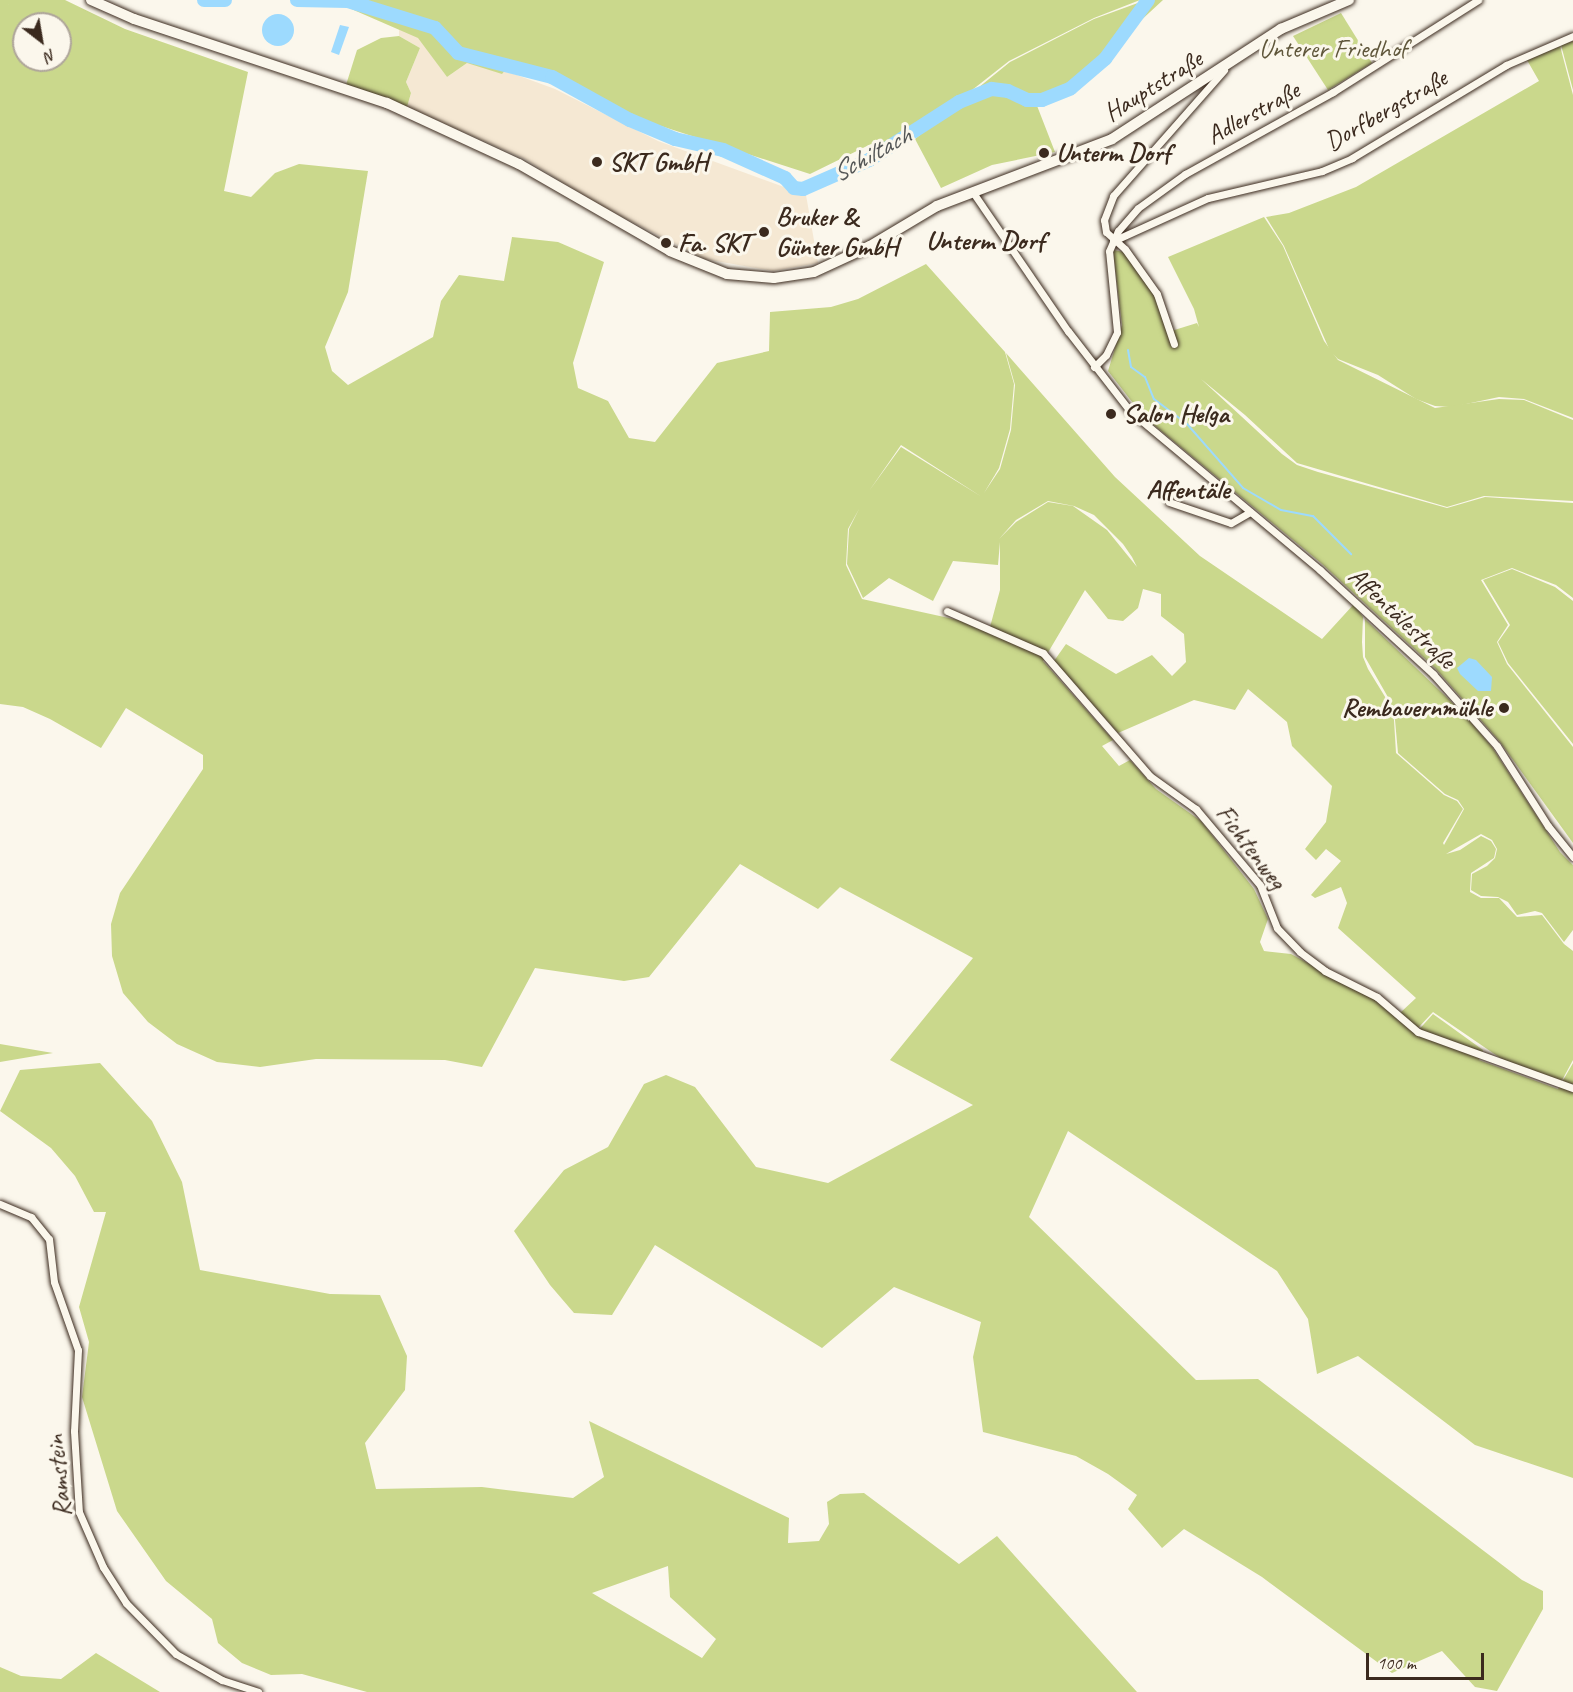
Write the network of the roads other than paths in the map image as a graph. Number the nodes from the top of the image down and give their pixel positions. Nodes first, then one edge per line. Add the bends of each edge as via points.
1 (91, 0) edge
2 (1349, 0) edge
3 (1478, 0) edge
4 (1573, 36) edge
5 (1229, 64) junction
6 (972, 191) junction
7 (1113, 241) junction
8 (1174, 344) dead end
9 (1094, 367) junction
10 (1169, 502) dead end
11 (1250, 512) junction
12 (947, 611) dead end
13 (1573, 857) edge
14 (1573, 1088) edge
15 (0, 1204) edge
16 (258, 1692) edge

1 - 6 main road via 134,19 387,103 519,164 670,251 727,273 753,278 814,272
2 - 5 main road, Hauptstraße via 1281,29
3 - 7 street, Adlerstraße via 1333,92 1185,174 1138,208
4 - 7 street, Dorfbergstraße via 1551,43 1476,82 1352,158 1322,171 1208,198
5 - 6 main road, Hauptstraße via 1112,139
5 - 7 street via 1113,196 1104,220
6 - 9 street, Affentälestraße
7 - 8 street via 1125,249 1157,294
7 - 9 street via 1110,271 1117,332 1107,356
9 - 11 street, Affentälestraße via 1147,428
10 - 11 street via 1231,523
11 - 13 street, Affentälestraße via 1433,674 1497,746 1548,826
12 - 14 street, Fichtenweg via 1043,653 1150,776 1196,809 1260,885 1277,928 1300,952 1325,971 1377,997 1418,1032
15 - 16 street, Ramstein via 31,1217 49,1239 54,1282 78,1350 74,1431 79,1512 103,1567 126,1603 176,1654 222,1680

